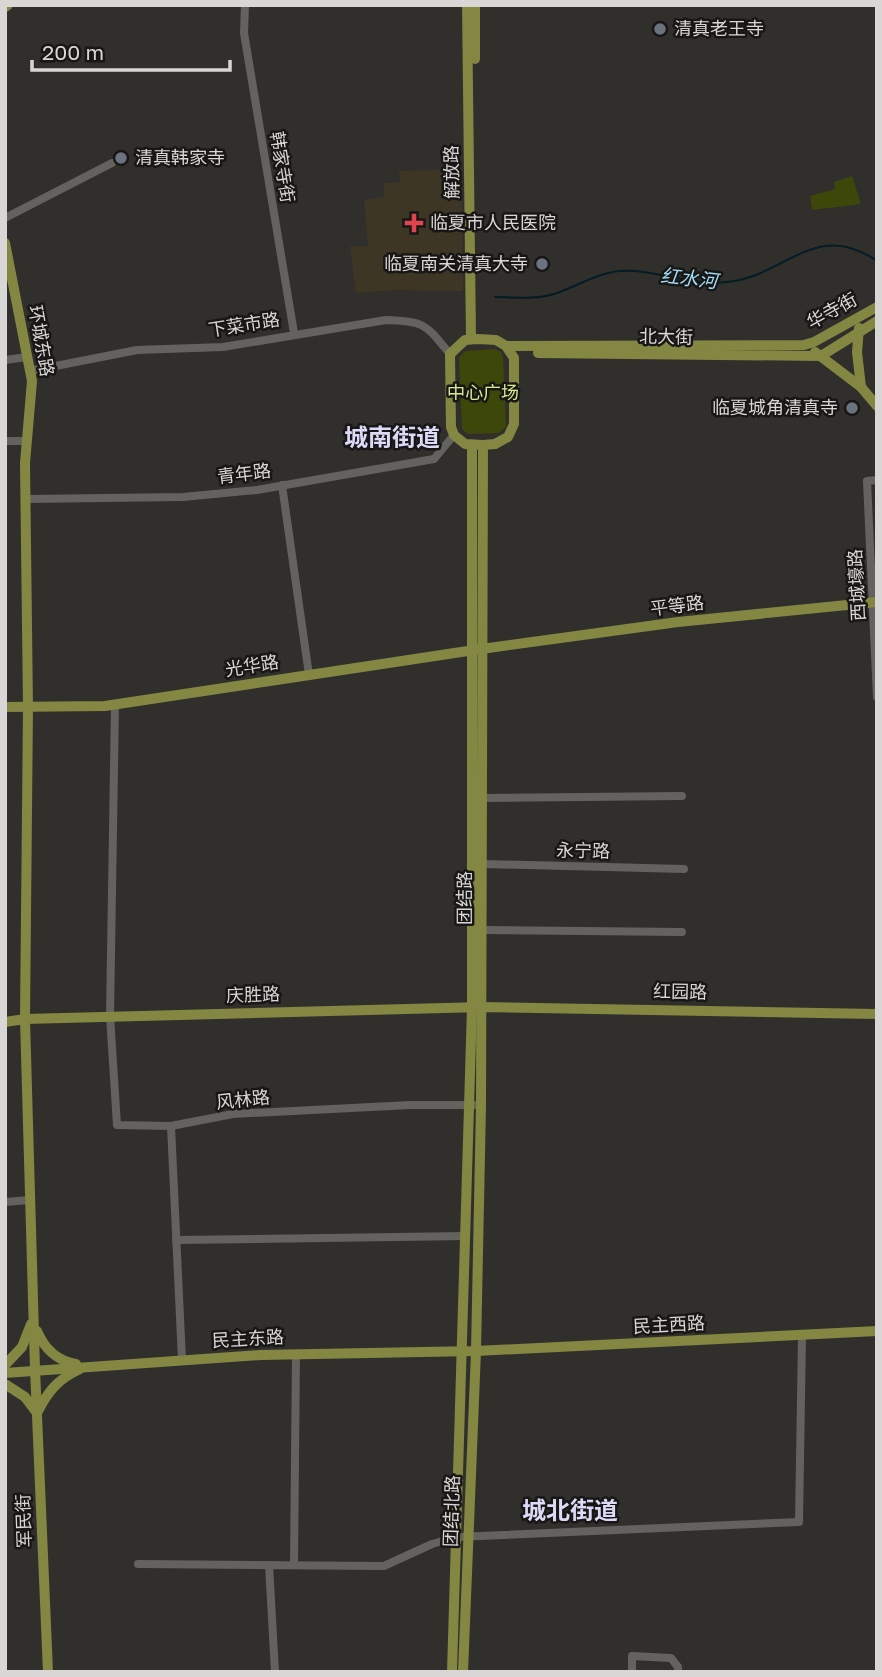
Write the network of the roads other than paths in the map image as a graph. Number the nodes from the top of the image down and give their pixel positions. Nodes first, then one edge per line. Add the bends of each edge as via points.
1 (245, 5) edge
2 (467, 5) edge
3 (475, 5) edge
4 (112, 163) dead end
5 (5, 218) edge
6 (5, 243) edge
7 (877, 307) edge
8 (859, 317) junction
9 (877, 321) edge
10 (859, 332) junction
11 (294, 333) junction
12 (475, 339) junction
13 (804, 345) junction
14 (508, 349) junction
15 (450, 354) junction
16 (821, 356) junction
17 (27, 357) junction
18 (5, 360) edge
19 (30, 372) junction
20 (861, 387) junction
21 (877, 405) edge
22 (454, 435) junction
23 (5, 441) edge
24 (27, 441) junction
25 (478, 445) junction
26 (877, 480) edge
27 (282, 485) junction
28 (26, 499) junction
29 (875, 603) edge
30 (477, 650) junction
31 (309, 676) junction
32 (877, 697) edge
33 (114, 705) junction
34 (5, 708) edge
35 (28, 708) junction
36 (682, 796) dead end
37 (483, 798) junction
38 (483, 864) junction
39 (684, 869) dead end
40 (482, 930) junction
41 (682, 932) dead end
42 (477, 1007) junction
43 (877, 1014) edge
44 (110, 1016) junction
45 (25, 1019) junction
46 (5, 1022) edge
47 (475, 1105) junction
48 (171, 1126) junction
49 (30, 1200) junction
50 (5, 1202) edge
51 (466, 1236) junction
52 (176, 1240) junction
53 (34, 1307) junction
54 (877, 1331) edge
55 (802, 1336) junction
56 (462, 1351) junction
57 (476, 1351) junction
58 (296, 1354) junction
59 (182, 1360) junction
60 (5, 1365) edge
61 (85, 1366) junction
62 (35, 1369) junction
63 (5, 1373) edge
64 (5, 1384) edge
65 (37, 1413) junction
66 (468, 1536) junction
67 (456, 1537) junction
68 (138, 1564) dead end
69 (269, 1565) junction
70 (294, 1565) junction
71 (47, 1672) edge
72 (275, 1672) edge
73 (452, 1672) edge
74 (463, 1672) edge
75 (632, 1672) edge
76 (678, 1672) edge

1 - 11 street, 韩家寺街 via 244,33
2 - 12 main road, 解放路
3 - 12 main road, 解放路
4 - 5 street
6 - 17 main road, 环城东路
7 - 8 main road, 华寺街
8 - 10 main road
8 - 13 main road, 华寺街
9 - 10 main road, 华寺街
10 - 16 main road, 华寺街
10 - 20 main road
11 - 15 street, 下菜市路 via 410,320 424,324
11 - 19 street, 下菜市路 via 223,347 137,350
12 - 14 main road via 496,340
12 - 15 main road via 464,340
13 - 14 main road, 北大街
13 - 16 main road
14 - 16 main road, 北大街
14 - 25 main road via 514,358 514,424 508,437
15 - 22 main road
16 - 20 main road
17 - 18 street
17 - 19 main road, 环城东路
19 - 24 main road, 环城东路
20 - 21 main road
22 - 25 main road via 464,444
22 - 27 street, 青年路 via 435,459
23 - 24 street
24 - 28 main road, 环城东路
25 - 30 main road, 团结路
26 - 29 street, 西城壕路 via 867,481
27 - 28 street, 青年路 via 183,497
27 - 31 street
28 - 35 main road, 环城东路
29 - 30 main road, 平等路 via 678,622
29 - 32 street, 西城壕路
30 - 31 main road, 光华路
30 - 37 main road, 团结路
30 - 42 main road, 团结路
31 - 33 main road, 光华路
33 - 35 main road, 光华路
33 - 44 street
34 - 35 main road, 光华路
35 - 45 main road, 环城东路
36 - 37 street
37 - 38 main road, 团结路
38 - 39 street, 永宁路
38 - 40 main road, 团结路
40 - 41 street
40 - 42 main road, 团结路
42 - 43 main road, 红园路
42 - 44 main road, 庆胜路
42 - 47 main road, 团结路
44 - 45 main road, 庆胜路
44 - 48 street, 风林路 via 117,1125
45 - 46 main road, 庆胜路
45 - 49 main road, 环城东路
47 - 48 street, 风林路 via 233,1114
47 - 51 main road, 团结路
47 - 57 main road, 团结路
48 - 52 street
49 - 50 street
49 - 53 main road, 环城东路
51 - 52 street
51 - 56 main road, 团结路
52 - 59 street
53 - 60 main road via 22,1347
53 - 61 main road via 34,1325 41,1341 68,1363
53 - 62 main road, 环城东路
54 - 55 main road, 民主西路
55 - 57 main road, 民主西路
55 - 66 street via 799,1522
56 - 57 main road, 民主西路
56 - 58 main road, 民主东路
56 - 67 main road, 团结北路
57 - 66 main road, 团结北路
58 - 59 main road, 民主东路
58 - 70 street
59 - 61 main road, 民主东路
61 - 62 main road, 民主东路
61 - 65 main road via 64,1376 47,1392
62 - 63 main road, 民主东路
62 - 65 main road, 军民街
64 - 65 main road via 25,1397
65 - 71 main road, 军民街
66 - 67 street
66 - 74 main road, 团结北路
67 - 70 street via 384,1566
67 - 73 main road, 团结北路
68 - 69 street
69 - 70 street
69 - 72 street
75 - 76 street via 632,1656 671,1658

